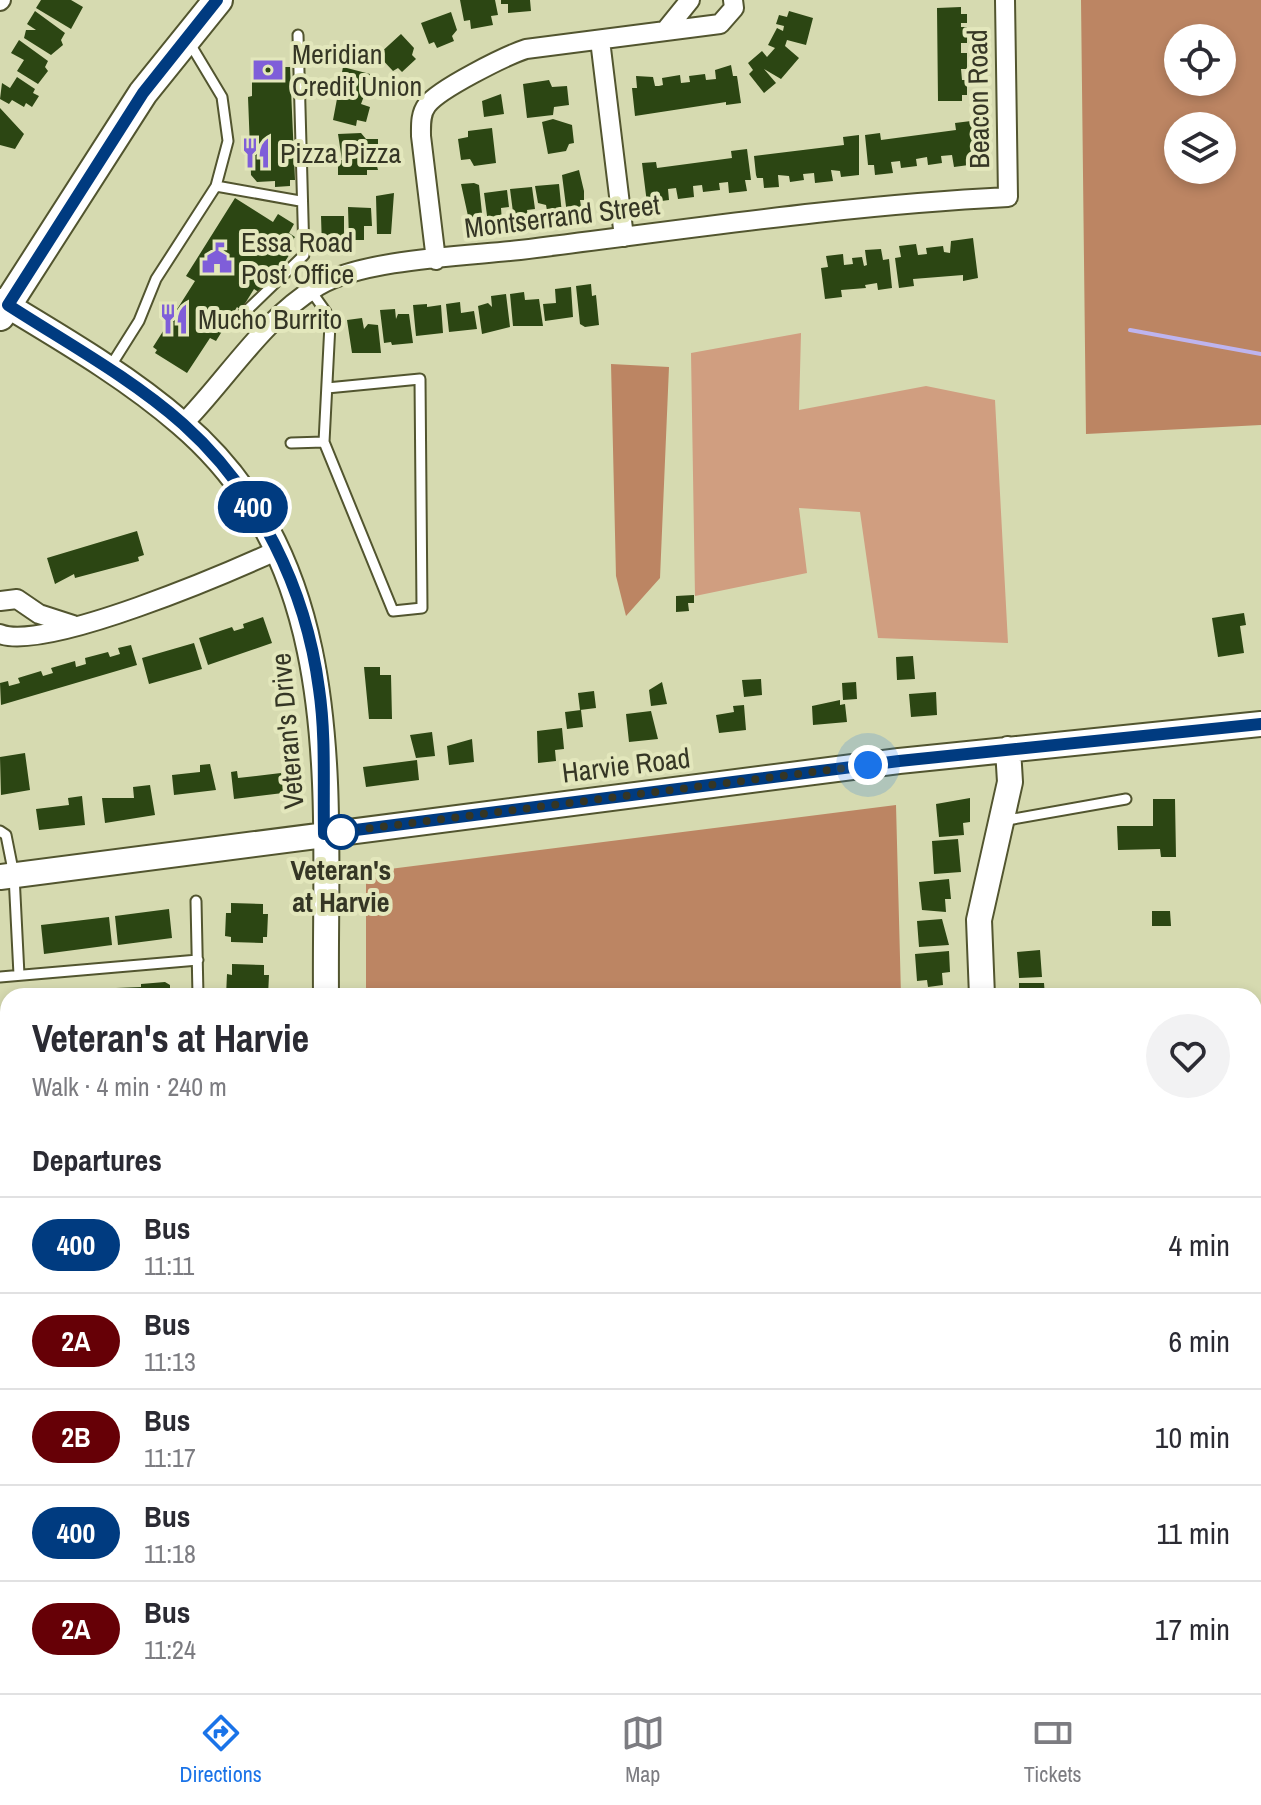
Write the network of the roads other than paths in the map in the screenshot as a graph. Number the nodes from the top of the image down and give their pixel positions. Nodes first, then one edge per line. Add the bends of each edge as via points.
1 (218, 0) edge
2 (690, 0) edge
3 (733, 0) edge
4 (1005, 0) edge
5 (665, 31) junction
6 (298, 35) dead end
7 (186, 37) junction
8 (600, 40) junction
9 (216, 186) junction
10 (1008, 197) joint
11 (300, 201) junction
12 (624, 237) junction
13 (436, 260) junction
14 (311, 291) junction
15 (3, 307) edge
16 (240, 317) dead end
17 (109, 370) junction
18 (327, 388) junction
19 (183, 424) junction
20 (324, 442) junction
21 (291, 443) dead end
22 (278, 550) junction
23 (0, 601) edge
24 (75, 626) junction
25 (0, 634) edge
26 (1261, 724) edge
27 (1008, 749) junction
28 (1126, 799) dead end
29 (1002, 821) junction
30 (0, 831) edge
31 (324, 834) junction
32 (7, 876) edge
33 (196, 901) dead end
34 (198, 960) junction
35 (19, 975) junction
36 (0, 977) edge
37 (198, 988) edge
38 (326, 988) edge
39 (982, 988) edge

1 - 7 main road
2 - 5 street
3 - 5 street via 734,8 720,24
4 - 10 street, Beacon Road
5 - 8 street
6 - 11 lane
7 - 9 lane via 222,97 228,141
7 - 15 main road via 143,93
8 - 12 street
8 - 13 street via 509,55 427,105 421,136
9 - 11 lane
9 - 17 lane via 156,279 139,321
10 - 12 street, Montserrand Street via 926,201
11 - 16 lane via 304,255
12 - 13 street, Montserrand Street
13 - 14 street, Montserrand Street via 338,277
14 - 18 lane via 330,324
14 - 19 street, Montserrand Street via 272,322
15 - 17 street, Veteran's Drive
17 - 19 street, Veteran's Drive
18 - 20 lane
18 - 20 lane via 420,379 422,608 393,611
19 - 22 street, Veteran's Drive via 229,472
20 - 21 lane
22 - 24 street via 205,584
22 - 31 street, Veteran's Drive via 304,616 319,690
23 - 24 street via 17,599 39,614
24 - 25 street
26 - 27 street, Harvie Road
27 - 29 street via 1010,782
27 - 31 street, Harvie Road
28 - 29 lane
29 - 39 street via 979,920
30 - 32 lane via 6,835
31 - 32 street, Harvie Road
31 - 38 street, Veteran's Drive
32 - 35 lane
33 - 34 lane
34 - 35 lane
34 - 37 lane
35 - 36 lane

